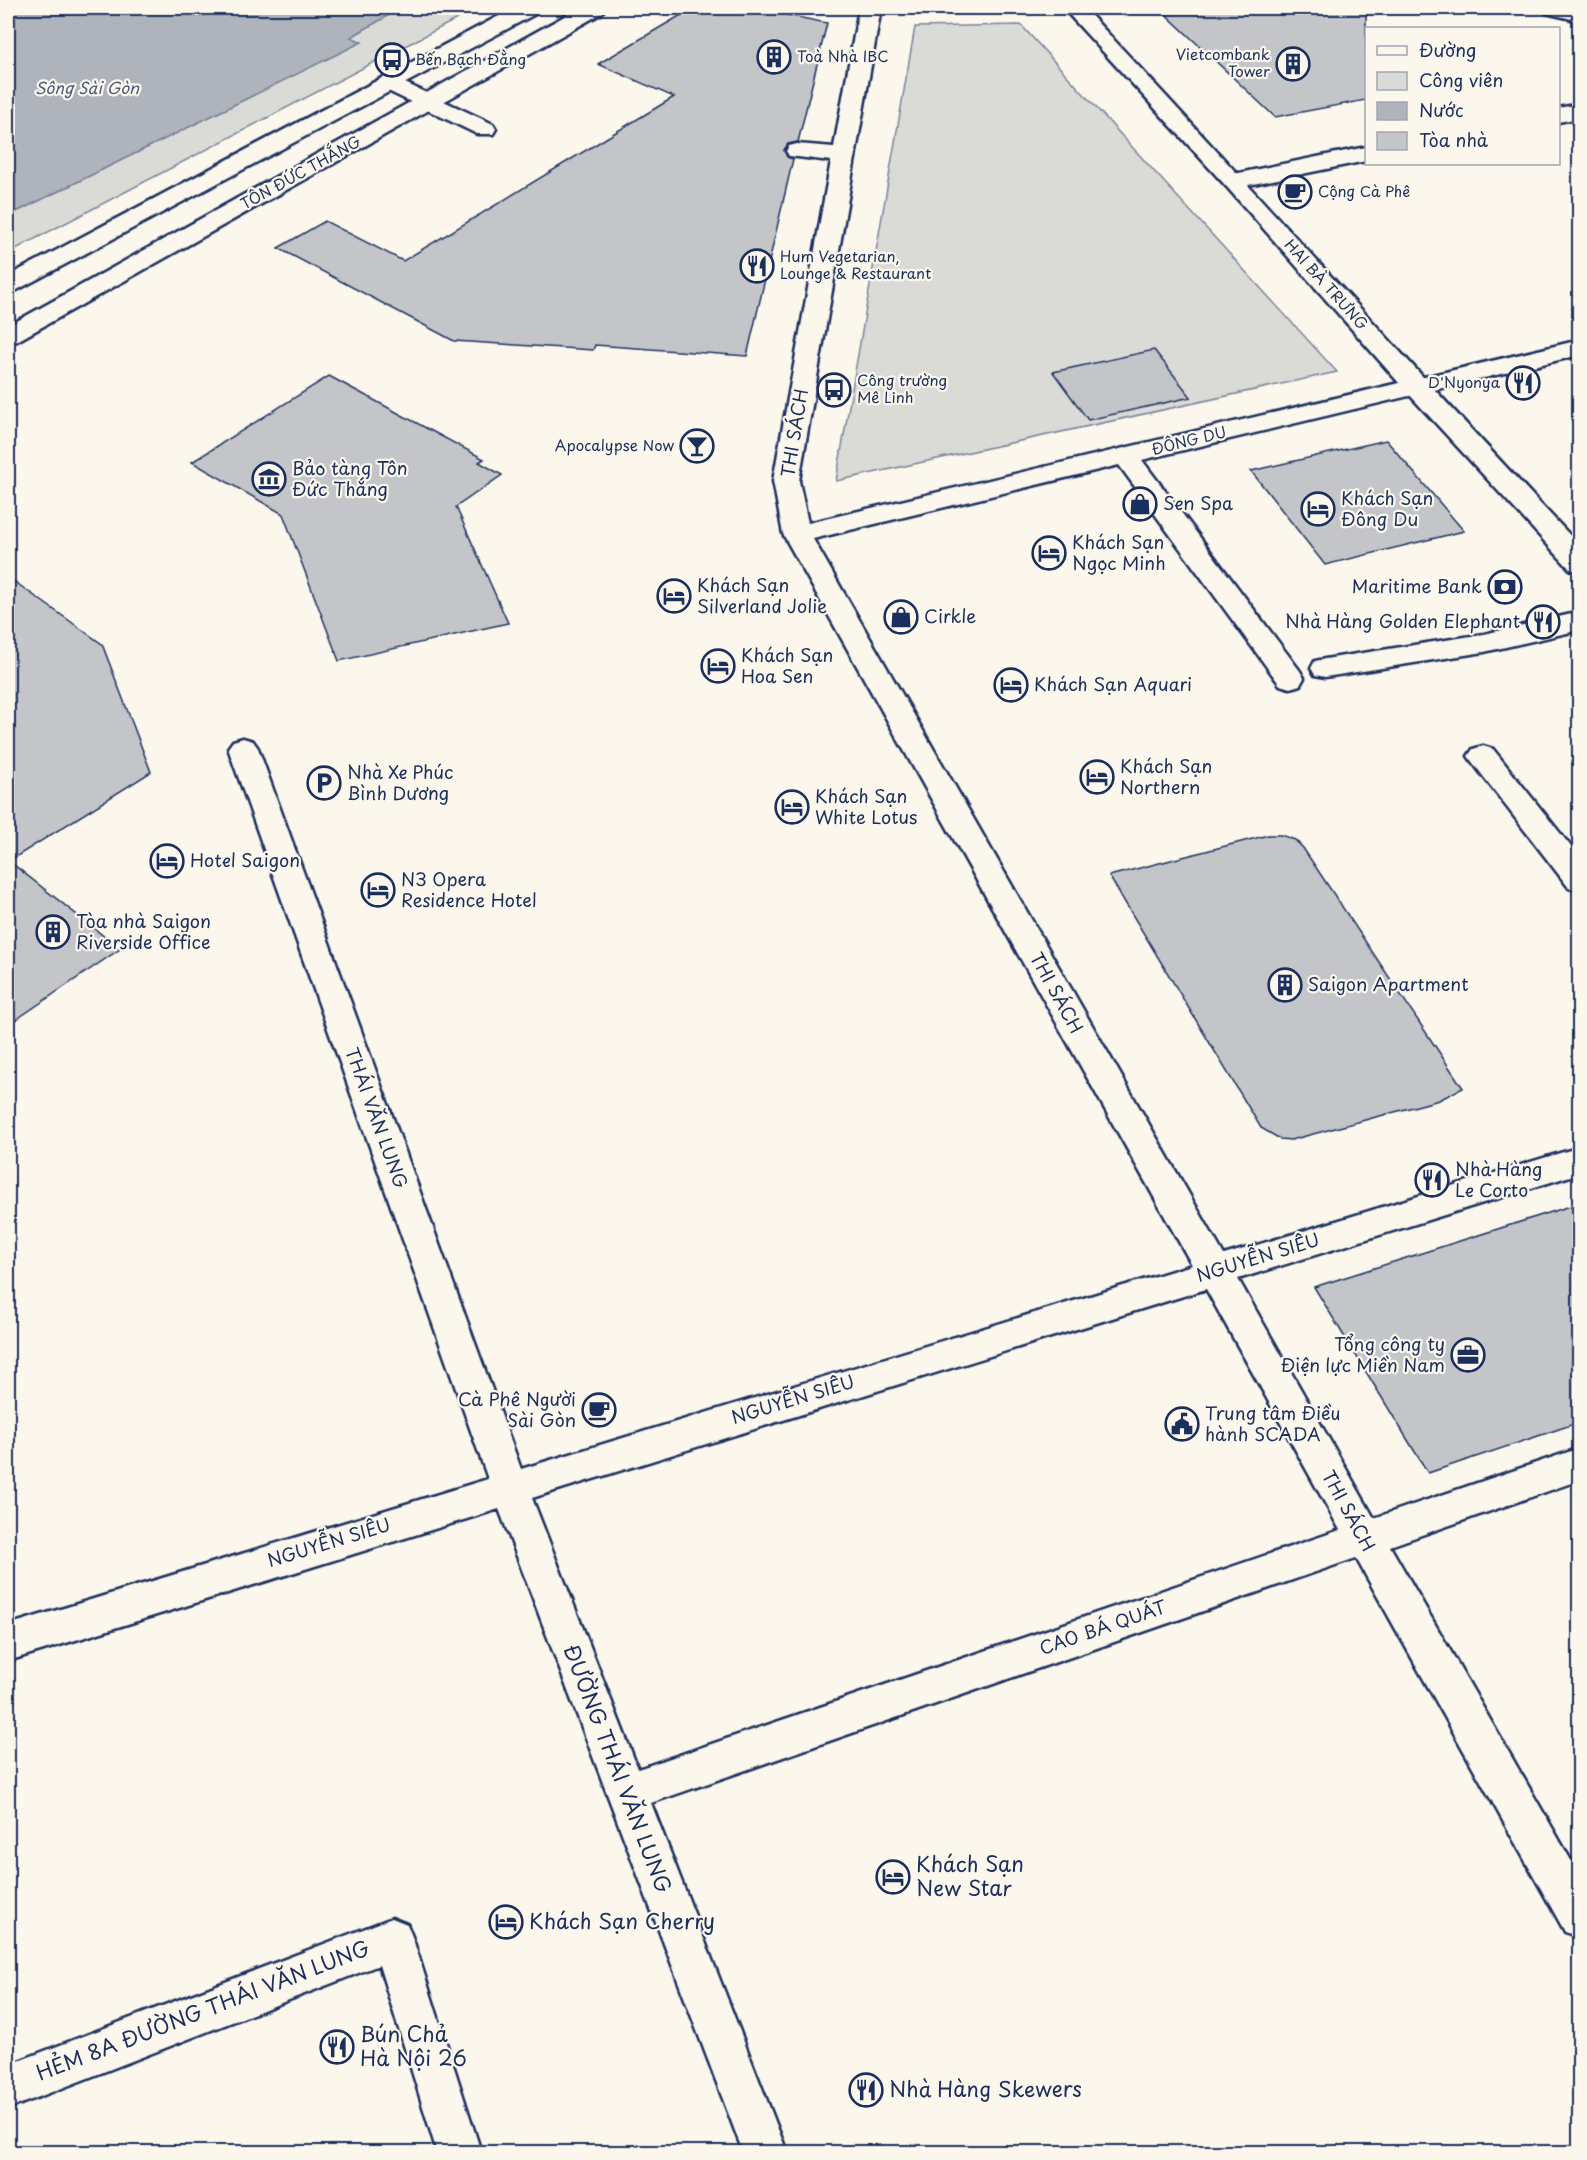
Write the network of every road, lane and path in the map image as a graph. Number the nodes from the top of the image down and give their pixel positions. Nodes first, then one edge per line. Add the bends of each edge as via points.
1 (529, 8) edge
2 (594, 8) edge
3 (870, 8) edge
4 (1072, 8) edge
5 (1554, 8) edge
6 (1580, 15) edge
7 (390, 83) junction
8 (428, 101) junction
9 (1580, 111) edge
10 (1560, 115) edge
11 (484, 129) dead end
12 (797, 151) dead end
13 (1365, 154) edge
14 (842, 155) junction
15 (1234, 181) junction
16 (8, 285) edge
17 (8, 336) edge
18 (1580, 347) edge
19 (1416, 387) junction
20 (1126, 456) junction
21 (797, 534) junction
22 (1580, 563) edge
23 (1580, 621) edge
24 (1325, 668) dead end
25 (1290, 678) dead end
26 (243, 748) dead end
27 (1483, 756) dead end
28 (1580, 880) edge
29 (1580, 1160) edge
30 (1213, 1272) junction
31 (1580, 1464) edge
32 (509, 1487) junction
33 (1364, 1538) junction
34 (8, 1643) edge
35 (626, 1792) junction
36 (1580, 1917) edge
37 (8, 2086) edge
38 (459, 2152) edge
39 (765, 2152) edge

1 - 7 street
2 - 8 street, TÔN ĐỨC THẮNG
3 - 14 street, THI SÁCH
4 - 15 street, HAI BÀ TRƯNG
5 - 6 street
7 - 8 street
7 - 16 street
8 - 11 street
8 - 17 street, TÔN ĐỨC THẮNG
9 - 10 street
12 - 14 street
13 - 15 street
14 - 21 street, THI SÁCH via 786,481
15 - 19 street, HAI BÀ TRƯNG
18 - 19 street, ĐÔNG DU
19 - 20 street, ĐÔNG DU
19 - 22 street, HAI BÀ TRƯNG
20 - 21 street, ĐÔNG DU
20 - 25 street
21 - 30 street, THI SÁCH
23 - 24 street via 1484,642
26 - 32 street, THÁI VĂN LUNG
27 - 28 street
29 - 30 street, NGUYỄN SIÊU
30 - 32 street, NGUYỄN SIÊU
30 - 33 street, THI SÁCH
31 - 33 street, CAO BÁ QUÁT
32 - 34 street, NGUYỄN SIÊU
32 - 35 street, ĐƯỜNG THÁI VĂN LUNG
33 - 35 street, CAO BÁ QUÁT
33 - 36 street, THI SÁCH
35 - 39 street, ĐƯỜNG THÁI VĂN LUNG
37 - 38 street, HẺM 8A ĐƯỜNG THÁI VĂN LUNG via 392,1939

